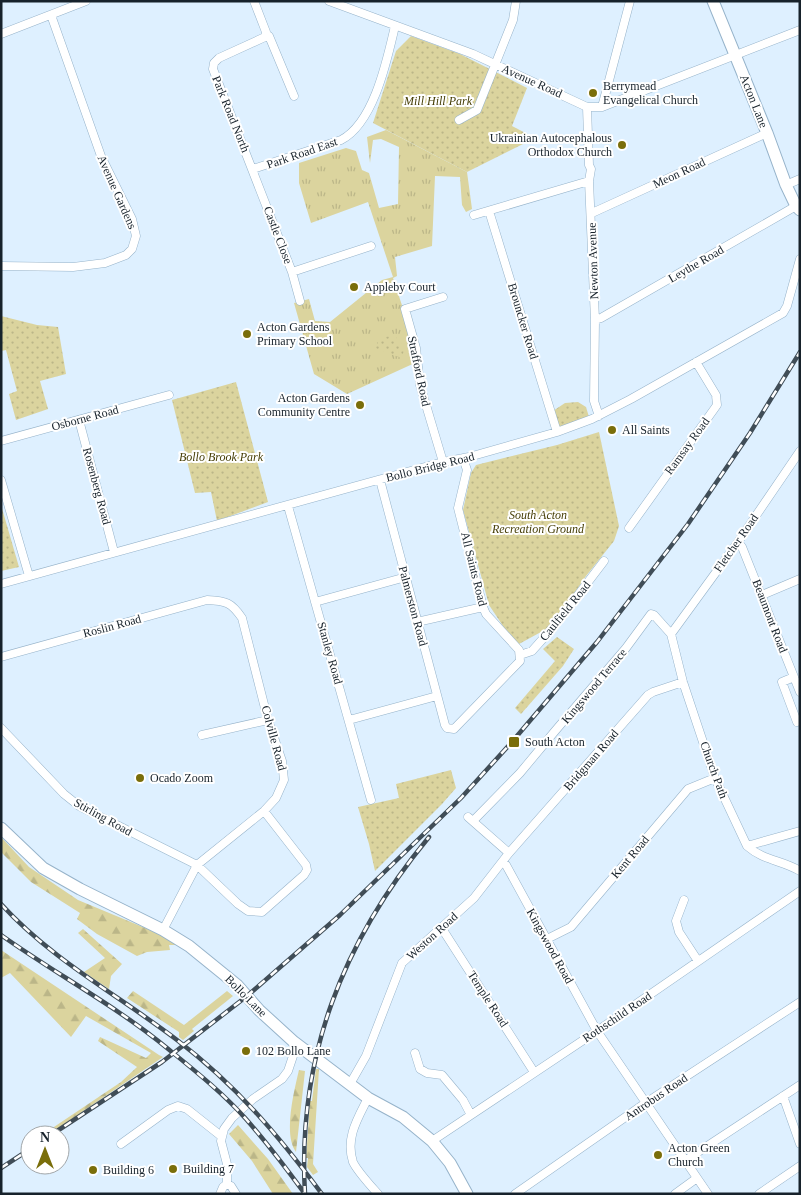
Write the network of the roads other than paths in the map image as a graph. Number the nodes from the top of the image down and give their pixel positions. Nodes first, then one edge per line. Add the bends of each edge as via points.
1 (86, 1) edge
2 (254, 1) edge
3 (329, 1) edge
4 (516, 1) edge
5 (630, 1) edge
6 (713, 1) edge
7 (50, 15) junction
8 (395, 26) junction
9 (800, 30) edge
10 (1, 34) edge
11 (266, 34) junction
12 (736, 56) junction
13 (495, 64) junction
14 (294, 96) dead end
15 (587, 107) junction
16 (602, 107) junction
17 (459, 120) dead end
18 (767, 133) junction
19 (253, 169) junction
20 (800, 179) edge
21 (590, 181) junction
22 (786, 185) junction
23 (798, 208) edge
24 (489, 210) junction
25 (592, 213) junction
26 (474, 215) dead end
27 (371, 246) dead end
28 (800, 259) edge
29 (5, 266) edge
30 (292, 272) junction
31 (443, 297) dead end
32 (300, 301) dead end
33 (595, 320) junction
34 (696, 362) junction
35 (169, 395) dead end
36 (599, 416) junction
37 (79, 420) junction
38 (558, 432) junction
39 (1, 440) edge
40 (800, 451) edge
41 (463, 458) junction
42 (443, 462) junction
43 (1, 480) edge
44 (380, 480) junction
45 (288, 506) junction
46 (629, 528) dead end
47 (738, 542) junction
48 (114, 552) junction
49 (604, 561) dead end
50 (29, 576) junction
51 (406, 576) junction
52 (800, 579) edge
53 (1, 584) edge
54 (762, 595) junction
55 (223, 601) joint
56 (315, 602) junction
57 (483, 607) junction
58 (417, 622) junction
59 (671, 634) junction
60 (520, 655) junction
61 (1, 657) edge
62 (794, 677) junction
63 (683, 682) junction
64 (800, 692) edge
65 (437, 696) junction
66 (268, 720) junction
67 (349, 720) junction
68 (800, 721) edge
69 (1, 728) edge
70 (202, 735) dead end
71 (715, 778) junction
72 (371, 800) dead end
73 (264, 811) junction
74 (1, 828) edge
75 (800, 831) edge
76 (747, 846) junction
77 (509, 853) junction
78 (503, 862) junction
79 (197, 865) junction
80 (800, 871) edge
81 (800, 891) edge
82 (684, 900) dead end
83 (441, 927) junction
84 (163, 930) junction
85 (547, 939) junction
86 (698, 961) junction
87 (800, 1002) edge
88 (597, 1031) junction
89 (294, 1042) junction
90 (415, 1054) dead end
91 (534, 1072) junction
92 (350, 1084) junction
93 (800, 1085) edge
94 (783, 1096) junction
95 (368, 1098) junction
96 (647, 1102) junction
97 (471, 1114) junction
98 (221, 1136) junction
99 (432, 1141) junction
100 (121, 1144) dead end
101 (800, 1144) edge
102 (686, 1160) junction
103 (800, 1166) edge
104 (697, 1178) junction
105 (227, 1184) junction
106 (220, 1194) edge
107 (236, 1194) edge
108 (378, 1194) edge
109 (467, 1194) edge
110 (515, 1194) edge
111 (675, 1194) edge
112 (708, 1194) edge
113 (759, 1194) edge

1 - 7 street
2 - 11 street
3 - 8 street, Avenue Road
4 - 13 street via 513,20
5 - 16 street
6 - 12 street, Acton Lane
7 - 10 street
7 - 29 street, Avenue Gardens via 101,156 132,219 136,236 132,249 126,255 105,263 73,267
8 - 13 street, Avenue Road
8 - 19 street, Park Road East via 371,104 350,135
9 - 12 street
11 - 14 street
11 - 19 street, Park Road North via 258,41 218,58 213,69
12 - 16 street, Avenue Road
12 - 18 street, Acton Lane
13 - 15 street, Avenue Road
13 - 17 street via 477,110
15 - 16 street, Avenue Road
15 - 21 street, Newton Avenue
18 - 22 street, Acton Lane
18 - 25 street, Meon Road
19 - 30 street, Castle Close
20 - 22 street
21 - 24 street
21 - 25 street, Newton Avenue
22 - 23 street, Acton Lane
23 - 33 street, Leythe Road
24 - 26 street
24 - 38 street, Brouncker Road
25 - 33 street, Newton Avenue
27 - 30 street
28 - 34 street, Bollo Bridge Road via 783,314
30 - 32 street, Castle Close
31 - 42 street, Strafford Road via 405,309 416,348 420,385
33 - 36 street, Newton Avenue via 594,401
34 - 36 street, Bollo Bridge Road
34 - 46 street, Ramsay Road via 716,395 718,405
35 - 37 street, Osborne Road
36 - 38 street, Bollo Bridge Road
37 - 39 street, Osborne Road
37 - 48 street, Rosenberg Road
38 - 41 street, Bollo Bridge Road
40 - 47 street, Fletcher Road
41 - 42 street, Bollo Bridge Road
41 - 57 street, All Saints Road via 467,470 458,508
42 - 44 street, Bollo Bridge Road
43 - 50 street
44 - 45 street, Bollo Bridge Road
44 - 51 street, Palmerston Road
45 - 48 street, Bollo Bridge Road
45 - 56 street, Stanley Road
47 - 54 street, Beaumont Road
47 - 59 street, Fletcher Road
48 - 50 street, Bollo Bridge Road
49 - 60 street, Caulfield Road via 532,651
50 - 53 street, Bollo Bridge Road
51 - 56 street
51 - 58 street, Palmerston Road
52 - 54 street
54 - 62 street, Beaumont Road
55 - 61 street, Roslin Road via 207,600
55 - 66 street, Colville Road via 236,609 242,618
56 - 67 street, Stanley Road
57 - 58 street
57 - 60 street, All Saints Road
58 - 65 street, Palmerston Road
59 - 63 street, Church Path
59 - 77 street, Kingswood Terrace via 651,614 520,773 470,819
60 - 65 street, Palmerston Road via 520,660 483,701 450,730 445,725
62 - 64 street, Beaumont Road
62 - 68 street via 782,682 797,722
63 - 71 street, Church Path
63 - 77 street, Bridgman Road via 648,695
65 - 67 street
66 - 70 street
66 - 73 street, Colville Road via 282,761 284,780 276,798
67 - 72 street, Stanley Road
69 - 79 street, Stirling Road via 79,806
71 - 76 street, Church Path
71 - 85 street, Kent Road via 688,789 571,927
73 - 79 street, Colville Road
73 - 79 street, Stirling Road via 307,870 262,912 243,907
74 - 84 street, Bollo Lane via 43,868
75 - 76 street
76 - 80 street via 766,859
77 - 78 street, Weston Road
78 - 83 street, Weston Road via 474,898
78 - 85 street, Kingswood Road
79 - 84 street, Colville Road
81 - 86 street, Rothschild Road
82 - 86 street via 676,921 679,932
83 - 91 street, Temple Road
83 - 92 street, Weston Road via 402,963 366,1056
84 - 89 street, Bollo Lane via 226,976
85 - 88 street, Kingswood Road
86 - 88 street, Rothschild Road
87 - 96 street, Antrobus Road
88 - 91 street, Rothschild Road
88 - 96 street, Kingswood Road
89 - 92 street, Bollo Lane
89 - 98 street via 294,1053 282,1079 232,1118
90 - 97 street via 420,1069 442,1075
91 - 97 street, Rothschild Road
92 - 95 street, Bollo Lane
93 - 94 street
94 - 101 street
94 - 102 street
95 - 99 street, Bollo Lane via 402,1117
95 - 108 street via 353,1126 353,1156 354,1163
96 - 102 street, Kingswood Road
96 - 110 street, Antrobus Road
97 - 99 street, Rothschild Road
98 - 100 street via 187,1109 178,1106
98 - 105 street
99 - 109 street, Bollo Lane via 450,1163
102 - 104 street, Kingswood Road
103 - 113 street
104 - 111 street
104 - 112 street, Kingswood Road
105 - 106 street
105 - 107 street

